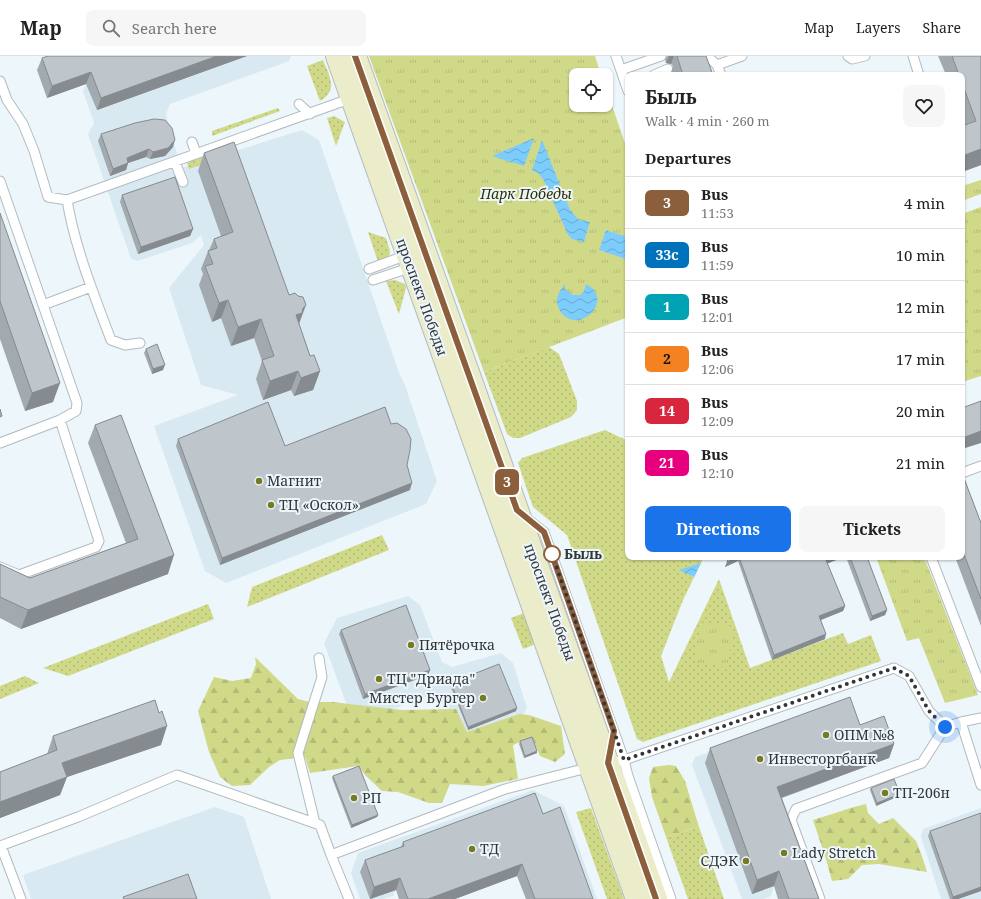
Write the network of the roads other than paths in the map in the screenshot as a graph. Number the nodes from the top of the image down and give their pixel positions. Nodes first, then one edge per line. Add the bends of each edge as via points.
1 (336, 56) edge
2 (355, 56) edge
3 (616, 56) edge
4 (661, 56) edge
5 (742, 56) edge
6 (848, 56) edge
7 (865, 56) edge
8 (913, 56) edge
9 (704, 57) edge
10 (717, 64) junction
11 (668, 69) dead end
12 (621, 70) junction
13 (661, 72) edge
14 (720, 72) edge
15 (918, 72) edge
16 (0, 81) edge
17 (625, 81) edge
18 (352, 98) junction
19 (7, 100) junction
20 (299, 104) dead end
21 (0, 107) edge
22 (310, 114) junction
23 (192, 142) dead end
24 (196, 153) junction
25 (174, 162) junction
26 (0, 181) edge
27 (184, 182) dead end
28 (67, 200) junction
29 (410, 261) junction
30 (369, 269) dead end
31 (373, 280) dead end
32 (91, 287) junction
33 (44, 305) junction
34 (140, 343) dead end
35 (60, 420) junction
36 (0, 443) edge
37 (981, 466) edge
38 (965, 472) edge
39 (517, 510) junction
40 (933, 560) edge
41 (0, 567) edge
42 (319, 658) dead end
43 (981, 687) edge
44 (981, 718) edge
45 (961, 722) junction
46 (945, 727) junction
47 (614, 731) junction
48 (607, 763) junction
49 (981, 785) edge
50 (315, 823) junction
51 (0, 846) edge
52 (331, 855) junction
53 (20, 899) edge
54 (349, 899) edge
55 (637, 899) edge
56 (656, 899) edge
57 (671, 899) edge
58 (820, 899) edge

1 - 18 main road, проспект Победы
2 - 39 main road, проспект Победы
3 - 12 lane
4 - 12 lane
5 - 10 lane
6 - 7 lane via 852,59
8 - 15 lane
9 - 10 lane
10 - 14 lane
11 - 13 lane
12 - 17 lane
16 - 19 lane
18 - 22 lane
18 - 29 main road, проспект Победы
19 - 21 lane
19 - 28 lane via 23,124 48,197
20 - 22 lane
22 - 24 lane
23 - 24 lane
24 - 25 lane
25 - 27 lane
25 - 28 lane
26 - 33 lane
28 - 32 lane
29 - 30 lane
29 - 31 lane
29 - 48 main road, проспект Победы
32 - 33 lane
32 - 34 lane via 111,340 125,345
33 - 35 lane via 77,403 76,412
35 - 36 lane
35 - 41 lane via 99,541 96,547 19,575
37 - 38 lane
39 - 47 lane via 544,532
39 - 48 main road, проспект Победы
40 - 43 lane
42 - 50 lane via 322,677 298,753
44 - 45 lane
45 - 46 lane
45 - 49 lane
46 - 48 lane via 929,711 909,676 894,668
46 - 58 lane via 922,763 796,809 791,820
47 - 48 lane
47 - 48 lane
48 - 52 lane via 505,790
48 - 55 main road, проспект Победы
48 - 56 main road, проспект Победы
48 - 57 lane via 628,776
50 - 51 lane via 177,775 78,817
50 - 52 lane via 320,825
51 - 53 lane
52 - 54 lane

